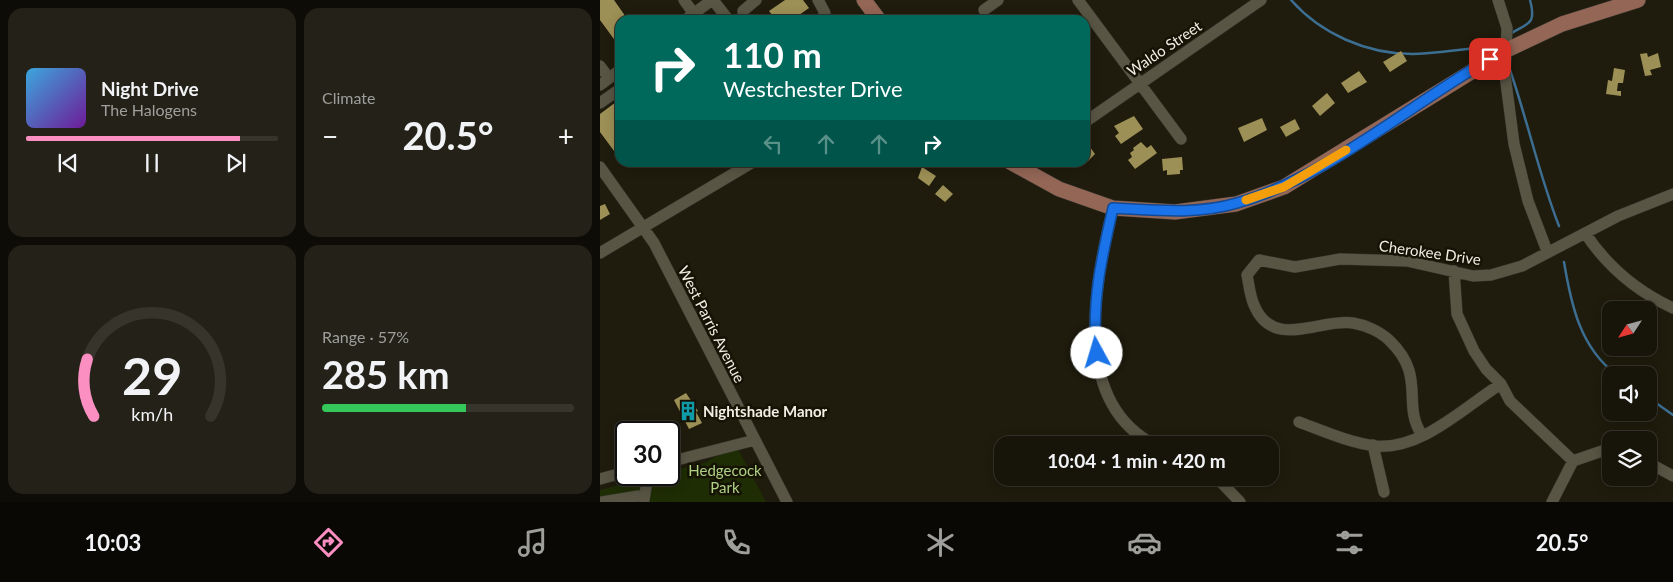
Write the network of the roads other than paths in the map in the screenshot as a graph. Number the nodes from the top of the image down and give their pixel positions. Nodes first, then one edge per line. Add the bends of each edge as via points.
1 (684, 0) edge
2 (712, 0) edge
3 (756, 0) edge
4 (818, 0) edge
5 (864, 0) edge
6 (998, 0) edge
7 (1078, 0) edge
8 (1261, 0) edge
9 (1498, 0) edge
10 (1638, 0) edge
11 (984, 10) dead end
12 (688, 15) edge
13 (692, 15) edge
14 (723, 15) edge
15 (743, 15) edge
16 (824, 15) edge
17 (875, 15) edge
18 (1089, 15) edge
19 (1090, 17) edge
20 (1507, 50) junction
21 (600, 66) edge
22 (615, 74) edge
23 (604, 82) edge
24 (1139, 84) junction
25 (615, 92) edge
26 (600, 103) edge
27 (1090, 118) edge
28 (1181, 139) dead end
29 (600, 167) edge
30 (745, 167) edge
31 (1019, 167) edge
32 (1673, 194) edge
33 (1113, 208) junction
34 (644, 228) junction
35 (1585, 233) junction
36 (1547, 251) junction
37 (600, 253) edge
38 (1454, 271) junction
39 (1673, 308) edge
40 (1501, 384) junction
41 (1298, 422) dead end
42 (1422, 435) junction
43 (1139, 436) edge
44 (755, 440) junction
45 (1373, 446) junction
46 (1602, 451) edge
47 (680, 459) edge
48 (1572, 461) junction
49 (1657, 467) edge
50 (615, 475) edge
51 (1673, 476) edge
52 (600, 479) edge
53 (1225, 486) edge
54 (1384, 492) dead end
55 (644, 498) edge
56 (602, 502) edge
57 (787, 502) edge
58 (1240, 502) edge
59 (1552, 502) edge

1 - 12 street
2 - 13 street
2 - 14 street
3 - 15 street via 743,11
4 - 16 street
5 - 17 main road
6 - 11 street
7 - 18 street
8 - 24 street, Waldo Street
9 - 20 street via 1507,28
10 - 20 main road via 1562,24
19 - 24 street
20 - 33 main road via 1284,187 1236,204 1184,210
20 - 36 street via 1506,96 1514,144 1528,201
21 - 23 street
22 - 23 street
24 - 27 street, Waldo Street
24 - 28 street
25 - 26 street
29 - 34 street, West Parris Avenue
30 - 34 street
31 - 33 main road via 1059,190
32 - 35 street, Cherokee Drive
33 - 43 street via 1097,282 1094,316 1097,353 1106,388 1120,418
34 - 37 street
34 - 44 street, West Parris Avenue
35 - 36 street, Cherokee Drive
35 - 39 street via 1622,276
36 - 38 street, Cherokee Drive via 1506,272 1473,276
38 - 40 street via 1457,314 1474,351
38 - 42 street, Cherokee Drive via 1407,261 1364,258 1295,267 1264,260 1256,263 1247,275 1254,304 1266,321 1275,327 1292,331 1354,323 1380,332 1406,360 1411,373 1417,427
40 - 42 street
40 - 48 street via 1510,402
41 - 45 street
42 - 45 street
44 - 47 street
44 - 57 street, West Parris Avenue
45 - 54 street
46 - 48 street
48 - 59 street
49 - 51 street
50 - 52 street
53 - 58 street
55 - 56 street

